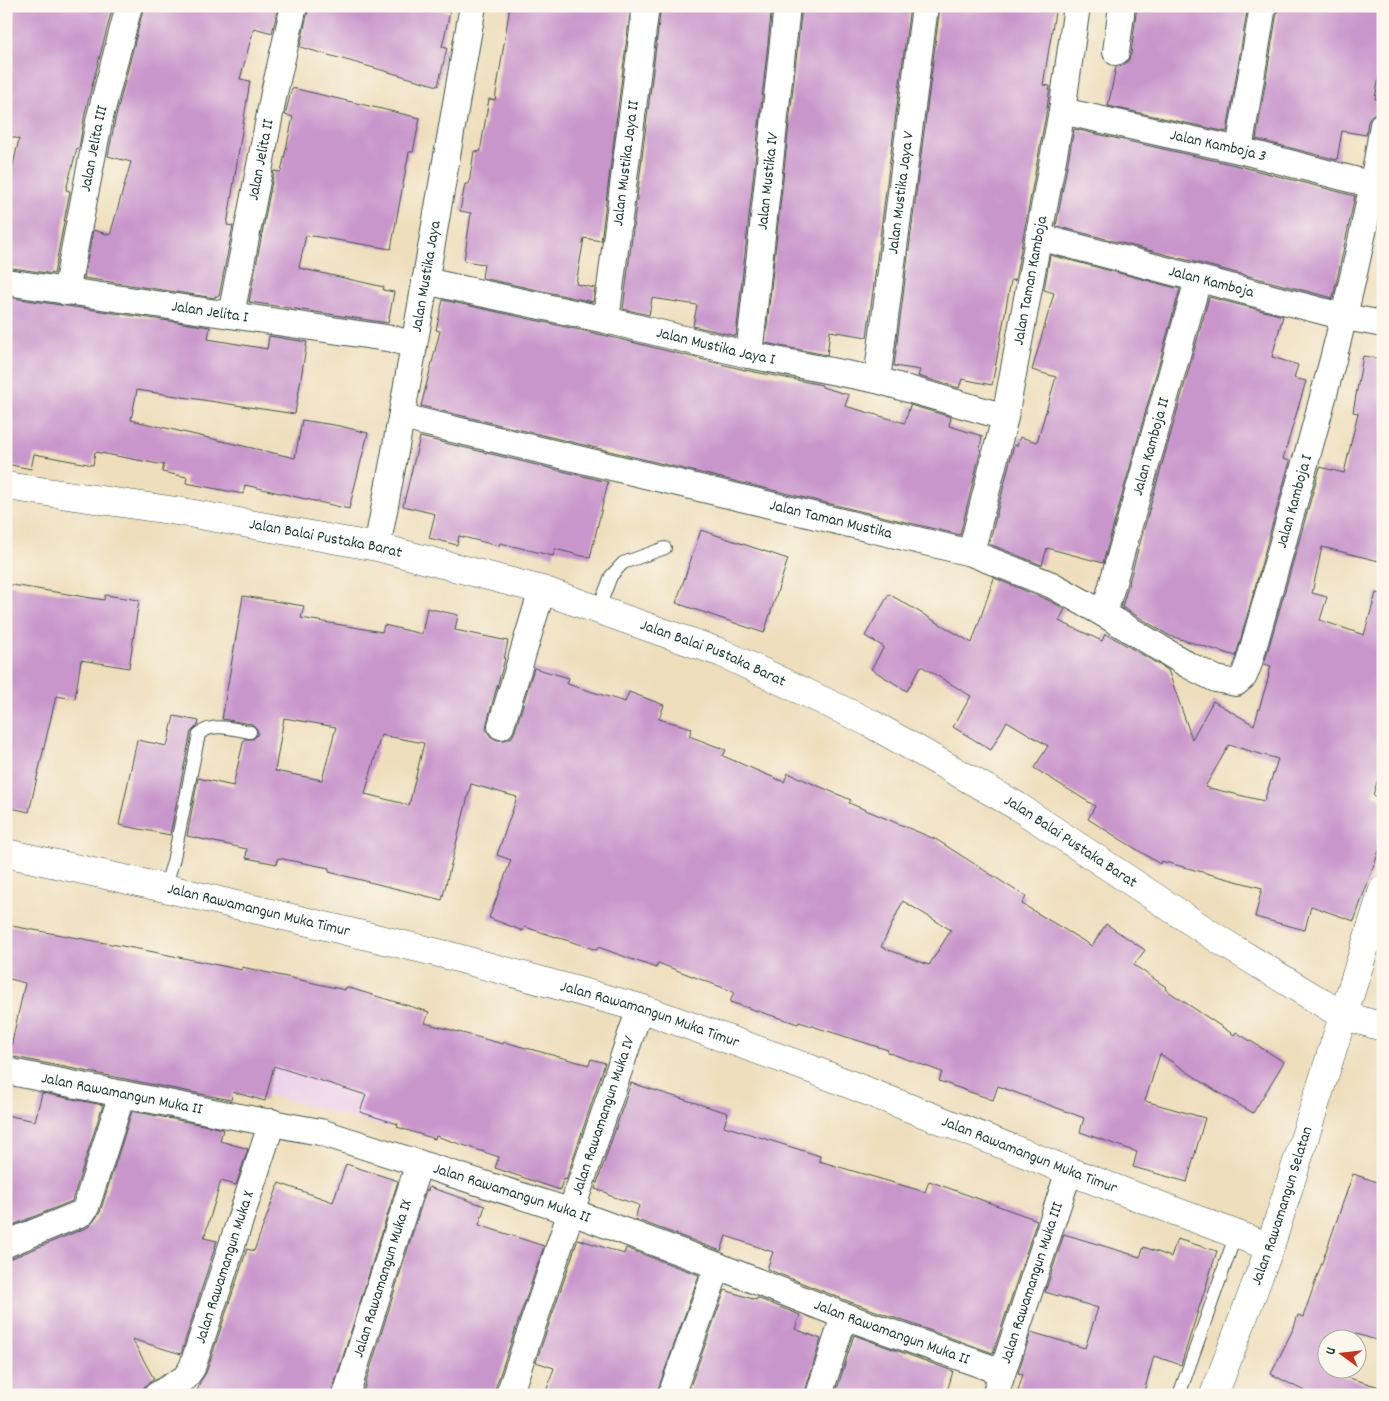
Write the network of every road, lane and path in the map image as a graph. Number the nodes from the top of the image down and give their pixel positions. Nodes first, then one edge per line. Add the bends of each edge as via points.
1 (129, 6) edge
2 (294, 6) edge
3 (473, 6) edge
4 (646, 6) edge
5 (787, 6) edge
6 (925, 6) edge
7 (1077, 6) edge
8 (1122, 6) edge
9 (1263, 6) edge
10 (1116, 52) dead end
11 (1062, 111) junction
12 (1383, 125) edge
13 (1239, 150) junction
14 (1373, 185) junction
15 (1039, 237) junction
16 (1198, 280) junction
17 (425, 281) junction
18 (6, 282) edge
19 (66, 292) junction
20 (231, 315) junction
21 (1344, 317) junction
22 (606, 320) junction
23 (1383, 324) edge
24 (413, 345) junction
25 (749, 356) junction
26 (877, 380) junction
27 (402, 417) junction
28 (1005, 417) junction
29 (6, 486) edge
30 (377, 547) junction
31 (664, 548) dead end
32 (971, 553) junction
33 (542, 590) junction
34 (598, 610) junction
35 (1104, 614) junction
36 (1236, 683) joint
37 (502, 726) dead end
38 (250, 732) dead end
39 (6, 853) edge
40 (166, 888) junction
41 (1383, 890) edge
42 (640, 1008) junction
43 (1342, 1015) junction
44 (1376, 1025) edge
45 (6, 1071) edge
46 (122, 1094) junction
47 (272, 1122) junction
48 (419, 1162) junction
49 (1069, 1171) junction
50 (572, 1212) junction
51 (1236, 1234) junction
52 (6, 1244) edge
53 (1270, 1247) junction
54 (718, 1266) junction
55 (844, 1316) junction
56 (999, 1384) edge
57 (157, 1395) edge
58 (346, 1395) edge
59 (509, 1395) edge
60 (671, 1395) edge
61 (818, 1395) edge
62 (1178, 1395) edge
63 (1214, 1395) edge

1 - 19 street, Jalan Jelita III via 100,117
2 - 20 street, Jalan Jelita II
3 - 17 street, Jalan Mustika Jaya
4 - 22 street, Jalan Mustika Jaya II
5 - 25 street, Jalan Mustika IV
6 - 26 street, Jalan Mustika Jaya V
7 - 11 street, Jalan Taman Kamboja
8 - 10 street
9 - 13 street
11 - 13 street, Jalan Kamboja 3
11 - 15 street, Jalan Taman Kamboja
12 - 14 street
13 - 14 street, Jalan Kamboja 3
14 - 21 street
15 - 16 street, Jalan Kamboja
15 - 28 street, Jalan Taman Kamboja
16 - 21 street, Jalan Kamboja
16 - 35 street, Jalan Kamboja II
17 - 22 street, Jalan Mustika Jaya I
17 - 24 street, Jalan Mustika Jaya
18 - 19 street, Jalan Jelita I
19 - 20 street, Jalan Jelita I
20 - 24 street, Jalan Jelita I via 393,339
21 - 23 street, Jalan Kamboja
21 - 36 street, Jalan Kamboja I via 1249,663 1244,676
22 - 25 street, Jalan Mustika Jaya I
24 - 27 street, Jalan Mustika Jaya
25 - 26 street, Jalan Mustika Jaya I
26 - 28 street, Jalan Mustika Jaya I
27 - 30 street, Jalan Mustika Jaya
27 - 32 street, Jalan Taman Mustika
28 - 32 street, Jalan Taman Kamboja
29 - 30 street, Jalan Balai Pustaka Barat via 183,512
30 - 33 street, Jalan Balai Pustaka Barat
31 - 34 lane via 624,563 611,576
32 - 35 street, Jalan Taman Mustika via 1052,585
33 - 34 street, Jalan Balai Pustaka Barat
33 - 37 street
34 - 43 street, Jalan Balai Pustaka Barat via 722,653 870,723 1017,806 1222,941
35 - 36 street, Jalan Taman Mustika via 1188,665 1216,679
38 - 40 lane via 207,727 199,734
39 - 40 street, Jalan Rawamangun Muka Timur
40 - 42 street, Jalan Rawamangun Muka Timur via 447,955
41 - 43 street, Jalan Rawamangun Selatan
42 - 49 street, Jalan Rawamangun Muka Timur
42 - 50 street, Jalan Rawamangun Muka IV
43 - 44 street, Jalan Balai Pustaka Barat
43 - 53 street, Jalan Rawamangun Selatan
45 - 46 street, Jalan Rawamangun Muka II
46 - 47 street, Jalan Rawamangun Muka II
46 - 52 street via 82,1213
47 - 48 street, Jalan Rawamangun Muka II via 320,1132
47 - 57 street, Jalan Rawamangun Muka X via 192,1368 185,1378
48 - 50 street, Jalan Rawamangun Muka II
48 - 58 street, Jalan Rawamangun Muka IX
49 - 51 street, Jalan Rawamangun Muka Timur
49 - 56 street, Jalan Rawamangun Muka III
50 - 54 street, Jalan Rawamangun Muka II
50 - 59 street, Jalan Rawamangun Muka IV
51 - 53 street, Jalan Rawamangun Muka Timur
51 - 62 lane
53 - 63 street, Jalan Rawamangun Selatan
54 - 55 street, Jalan Rawamangun Muka II
54 - 60 street
55 - 56 street, Jalan Rawamangun Muka II
55 - 61 street

